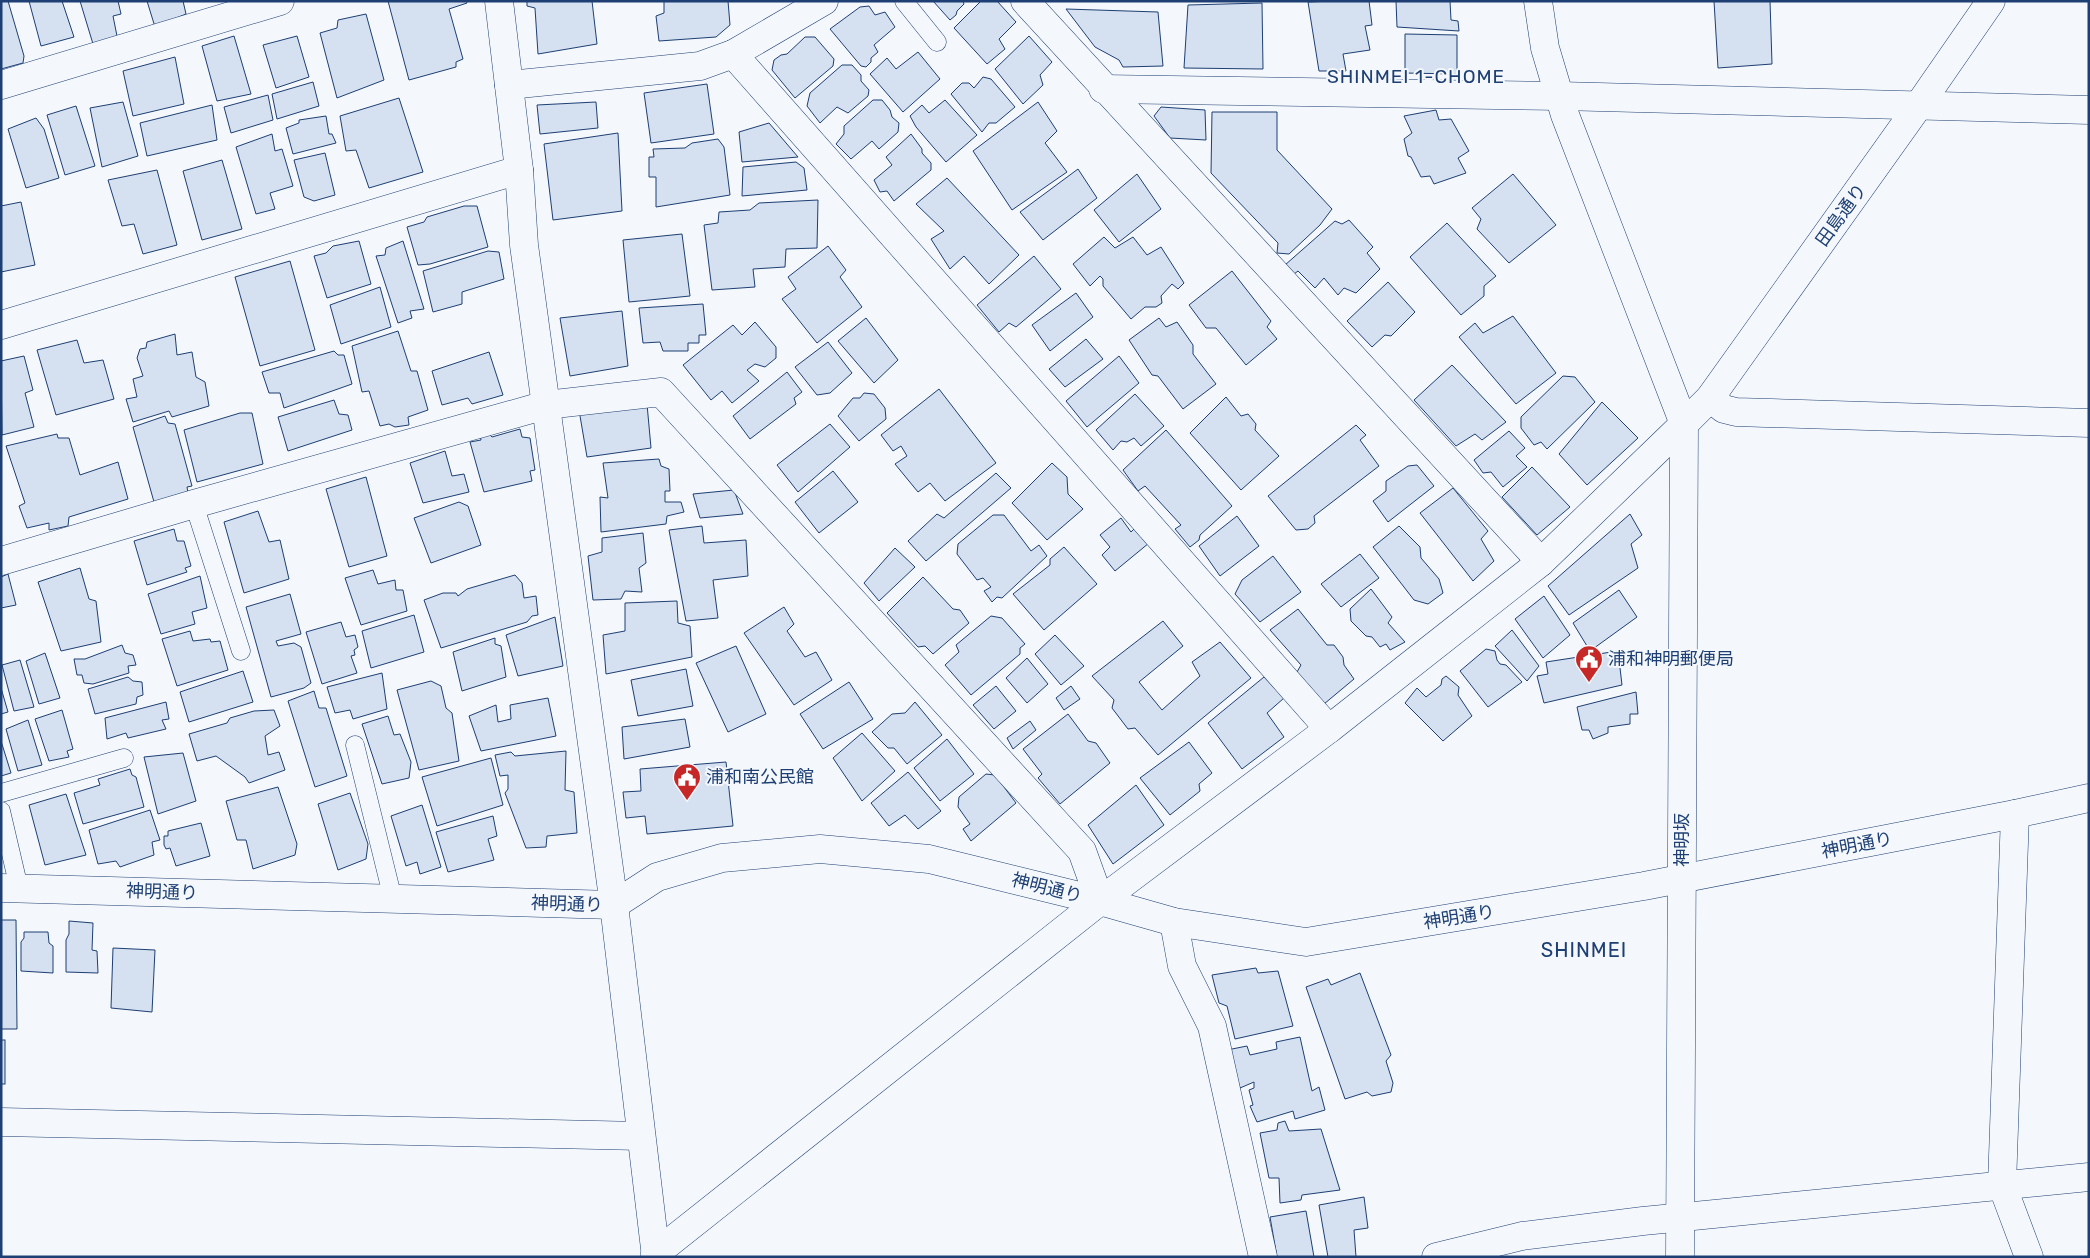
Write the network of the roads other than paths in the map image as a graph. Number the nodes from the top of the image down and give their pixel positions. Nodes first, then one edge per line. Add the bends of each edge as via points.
1 (280, 1) edge
2 (499, 1) edge
3 (824, 1) edge
4 (904, 1) edge
5 (1024, 1) edge
6 (1538, 1) edge
7 (1991, 1) edge
8 (937, 42) dead end
9 (733, 54) junction
10 (509, 85) junction
11 (1, 86) edge
12 (1103, 89) junction
13 (1560, 96) junction
14 (1919, 105) junction
15 (2089, 110) edge
16 (519, 170) junction
17 (1, 326) edge
18 (1710, 398) junction
19 (546, 405) junction
20 (1684, 424) junction
21 (2089, 424) edge
22 (194, 504) junction
23 (1, 561) edge
24 (1541, 562) junction
25 (241, 650) dead end
26 (1329, 728) junction
27 (355, 745) dead end
28 (124, 758) dead end
29 (1, 793) edge
30 (2089, 798) edge
31 (1, 811) edge
32 (2015, 814) junction
33 (1682, 879) junction
34 (10, 888) edge
35 (393, 899) junction
36 (1100, 901) junction
37 (614, 905) junction
38 (1174, 922) junction
39 (1, 1122) edge
40 (641, 1136) junction
41 (2089, 1177) edge
42 (2002, 1185) junction
43 (1681, 1216) junction
44 (655, 1255) edge
45 (1263, 1257) edge
46 (1436, 1257) edge
47 (1680, 1257) edge
48 (2029, 1257) edge

1 - 11 street
2 - 10 street
3 - 9 street
4 - 8 lane
5 - 12 street
6 - 13 street via 1545,48
7 - 14 street, 田島通り
9 - 10 street via 700,66
9 - 26 street
10 - 16 street
12 - 13 street
12 - 24 street
13 - 14 street
13 - 20 street
14 - 15 street
14 - 18 street, 田島通り
16 - 17 street
16 - 19 street via 524,244
18 - 20 street, 田島通り
18 - 21 street via 1724,409 1736,412
19 - 22 street
19 - 36 street via 661,392 1082,851
19 - 37 street
20 - 24 street, 田島通り
20 - 33 street, 神明坂
22 - 23 street
22 - 25 lane
24 - 26 street, 田島通り
26 - 36 street, 田島通り
27 - 35 lane
28 - 29 lane
30 - 32 street, 神明通り
31 - 34 lane
32 - 33 street, 神明通り
32 - 42 street
33 - 38 street, 神明通り via 1306,942
33 - 43 street, 神明坂
34 - 35 street, 神明通り
35 - 37 street, 神明通り
36 - 37 street, 神明通り via 929,859 820,849 722,858 657,877
36 - 38 street, 神明通り
36 - 44 street, 田島通り
37 - 40 street
38 - 45 street via 1182,966 1212,1026
39 - 40 street
40 - 44 street
41 - 42 street
42 - 43 street
42 - 48 street
43 - 46 street via 1522,1236
43 - 47 street, 神明坂

